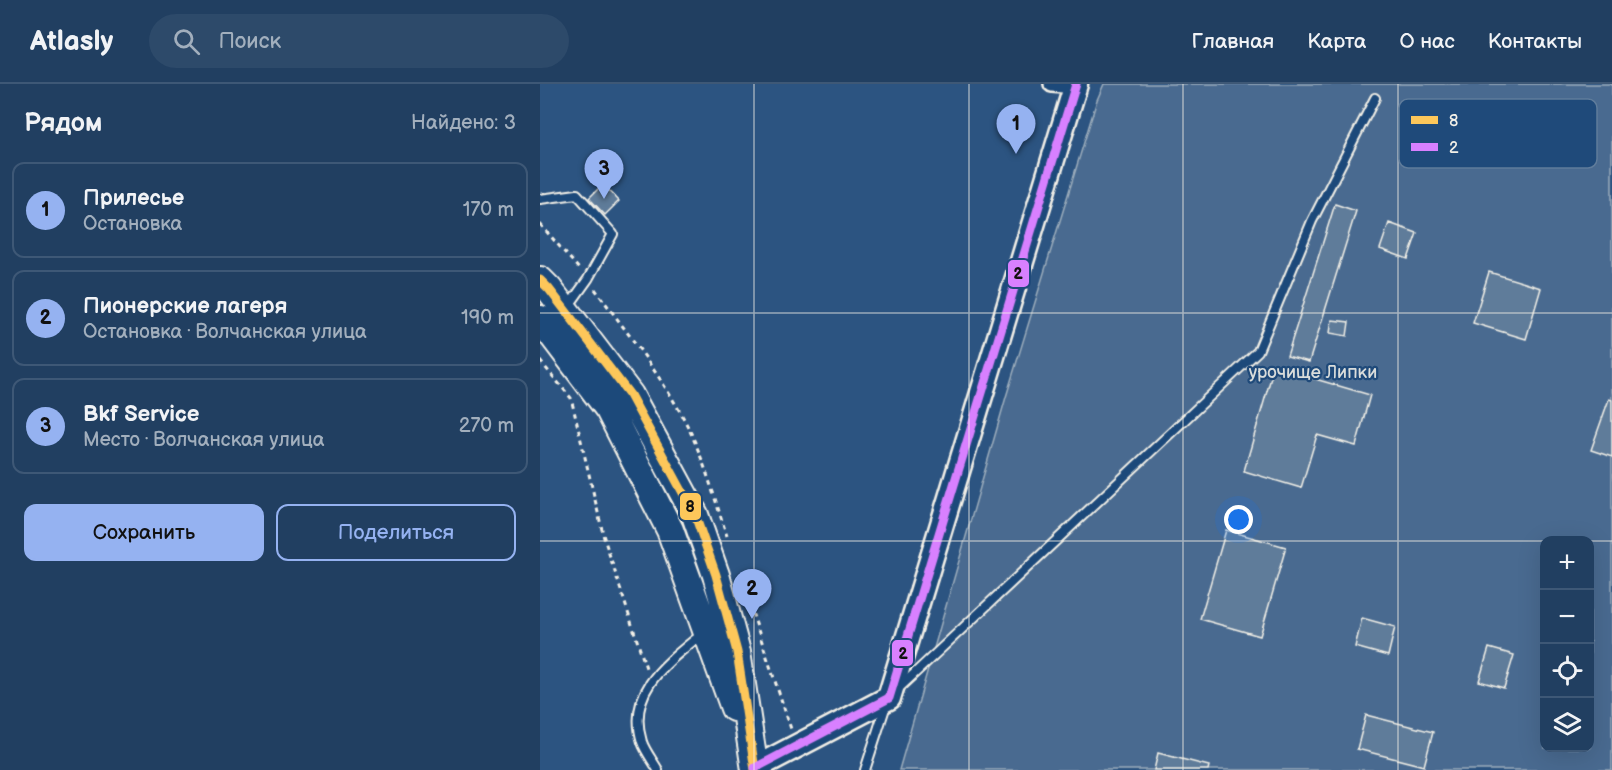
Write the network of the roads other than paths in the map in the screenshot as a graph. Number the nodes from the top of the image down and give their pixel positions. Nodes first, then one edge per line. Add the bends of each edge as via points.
1 (1052, 84) edge
2 (1075, 85) edge
3 (1375, 98) dead end
4 (540, 200) edge
5 (540, 280) edge
6 (566, 311) junction
7 (540, 319) edge
8 (706, 630) junction
9 (889, 698) junction
10 (755, 769) edge
11 (658, 770) edge
12 (865, 770) edge

1 - 2 street
2 - 9 street
3 - 9 lane via 1312,221 1258,351
4 - 6 lane via 577,194 613,234
5 - 6 main road
6 - 10 main road via 630,395 695,515 736,652
7 - 8 main road via 609,410 670,530
8 - 10 main road
8 - 11 lane via 663,666 646,688 638,714 642,742
9 - 10 street
9 - 12 lane

